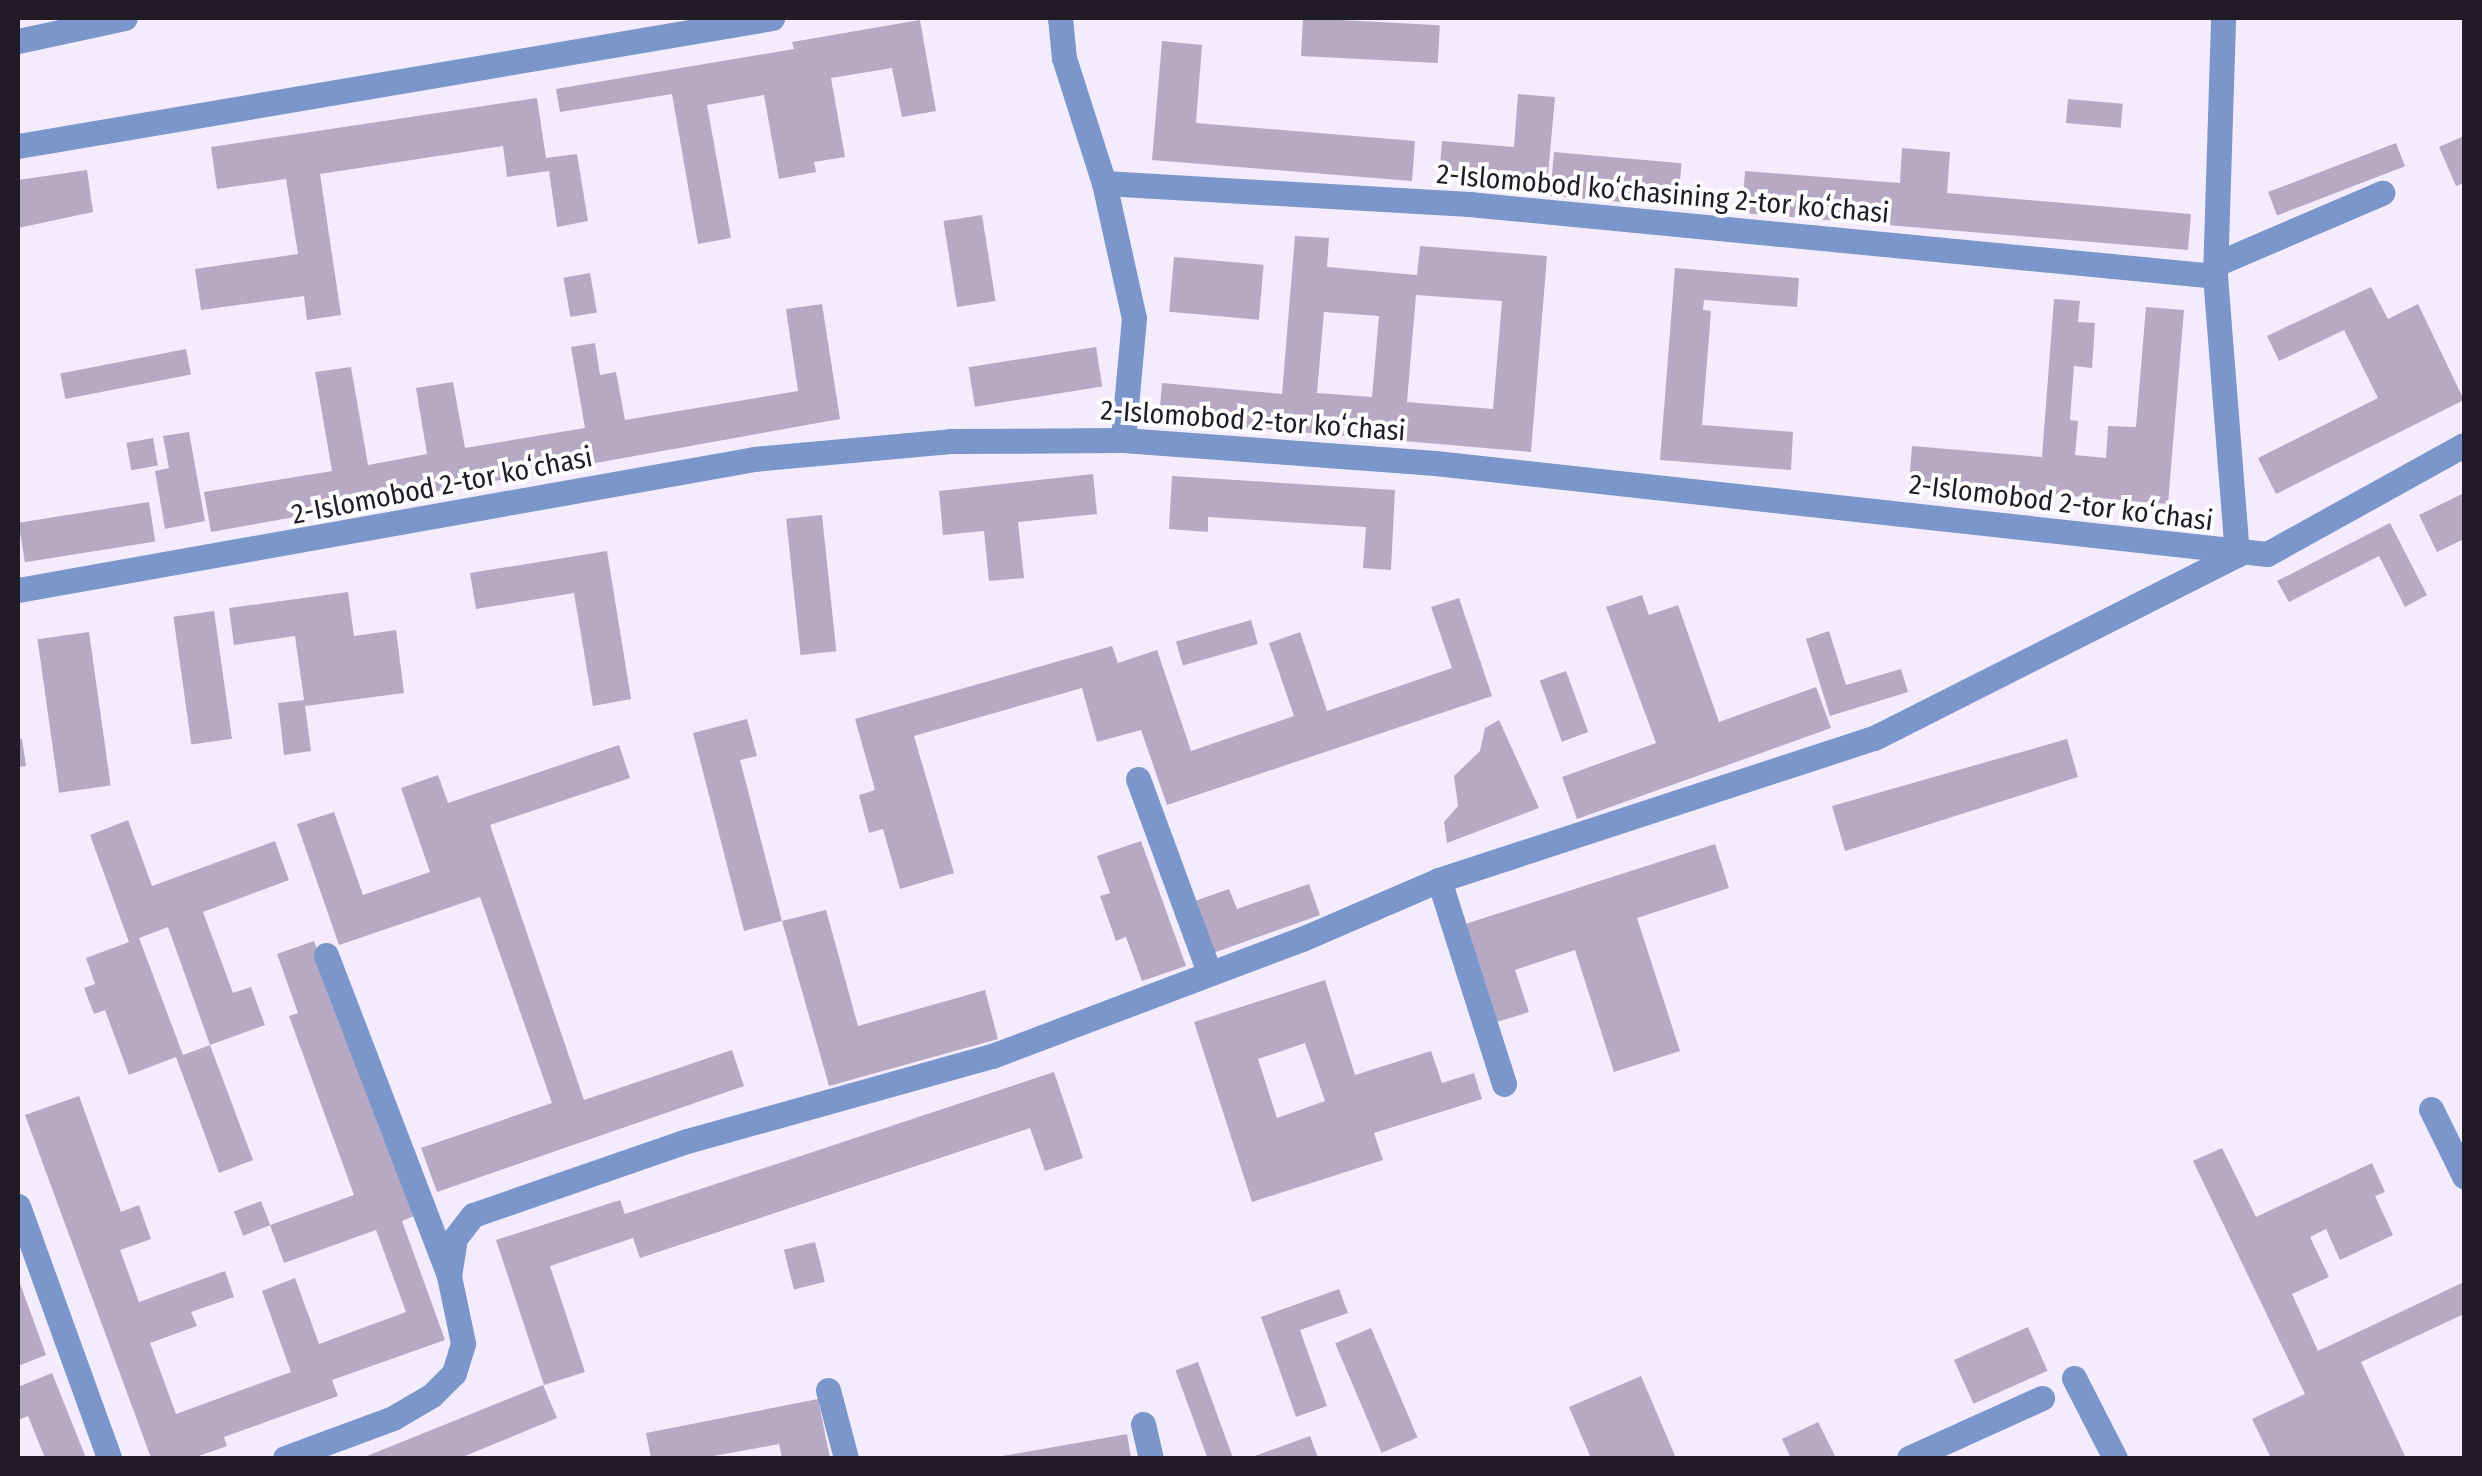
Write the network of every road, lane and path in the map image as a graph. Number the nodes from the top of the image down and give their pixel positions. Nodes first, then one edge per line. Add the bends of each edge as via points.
1 (124, 18) edge
2 (772, 18) edge
3 (1060, 18) edge
4 (2223, 18) edge
5 (18, 42) edge
6 (18, 146) edge
7 (1104, 182) junction
8 (2382, 192) dead end
9 (2216, 270) junction
10 (1123, 440) junction
11 (2464, 445) edge
12 (2237, 555) junction
13 (18, 590) edge
14 (1138, 779) dead end
15 (1439, 880) junction
16 (326, 955) dead end
17 (1210, 972) junction
18 (1504, 1084) dead end
19 (2431, 1109) dead end
20 (2464, 1176) edge
21 (18, 1206) edge
22 (449, 1276) junction
23 (2074, 1378) dead end
24 (828, 1390) dead end
25 (2042, 1398) dead end
26 (1143, 1424) dead end
27 (109, 1458) edge
28 (285, 1458) edge
29 (846, 1458) edge
30 (1151, 1458) edge
31 (1909, 1458) edge
32 (2115, 1458) edge

1 - 5 street
2 - 6 street
3 - 7 street via 1064,58
4 - 9 street
7 - 9 street, 2-Islomobod koʻchasining 2-tor koʻchasi via 1469,204
7 - 10 street via 1134,318
8 - 9 street
9 - 12 street
10 - 12 street, 2-Islomobod 2-tor koʻchasi via 1494,469
10 - 13 street, 2-Islomobod 2-tor koʻchasi via 950,441 754,459
11 - 12 street, 2-Islomobod 2-tor koʻchasi via 2267,554
12 - 15 street via 1874,738
14 - 17 street
15 - 17 street
15 - 18 street
16 - 22 street
17 - 22 street via 992,1056 687,1141 473,1215 455,1238
19 - 20 street
21 - 27 street
22 - 28 street via 464,1343 454,1373 432,1396 393,1418
23 - 32 street
24 - 29 street
25 - 31 street
26 - 30 street

